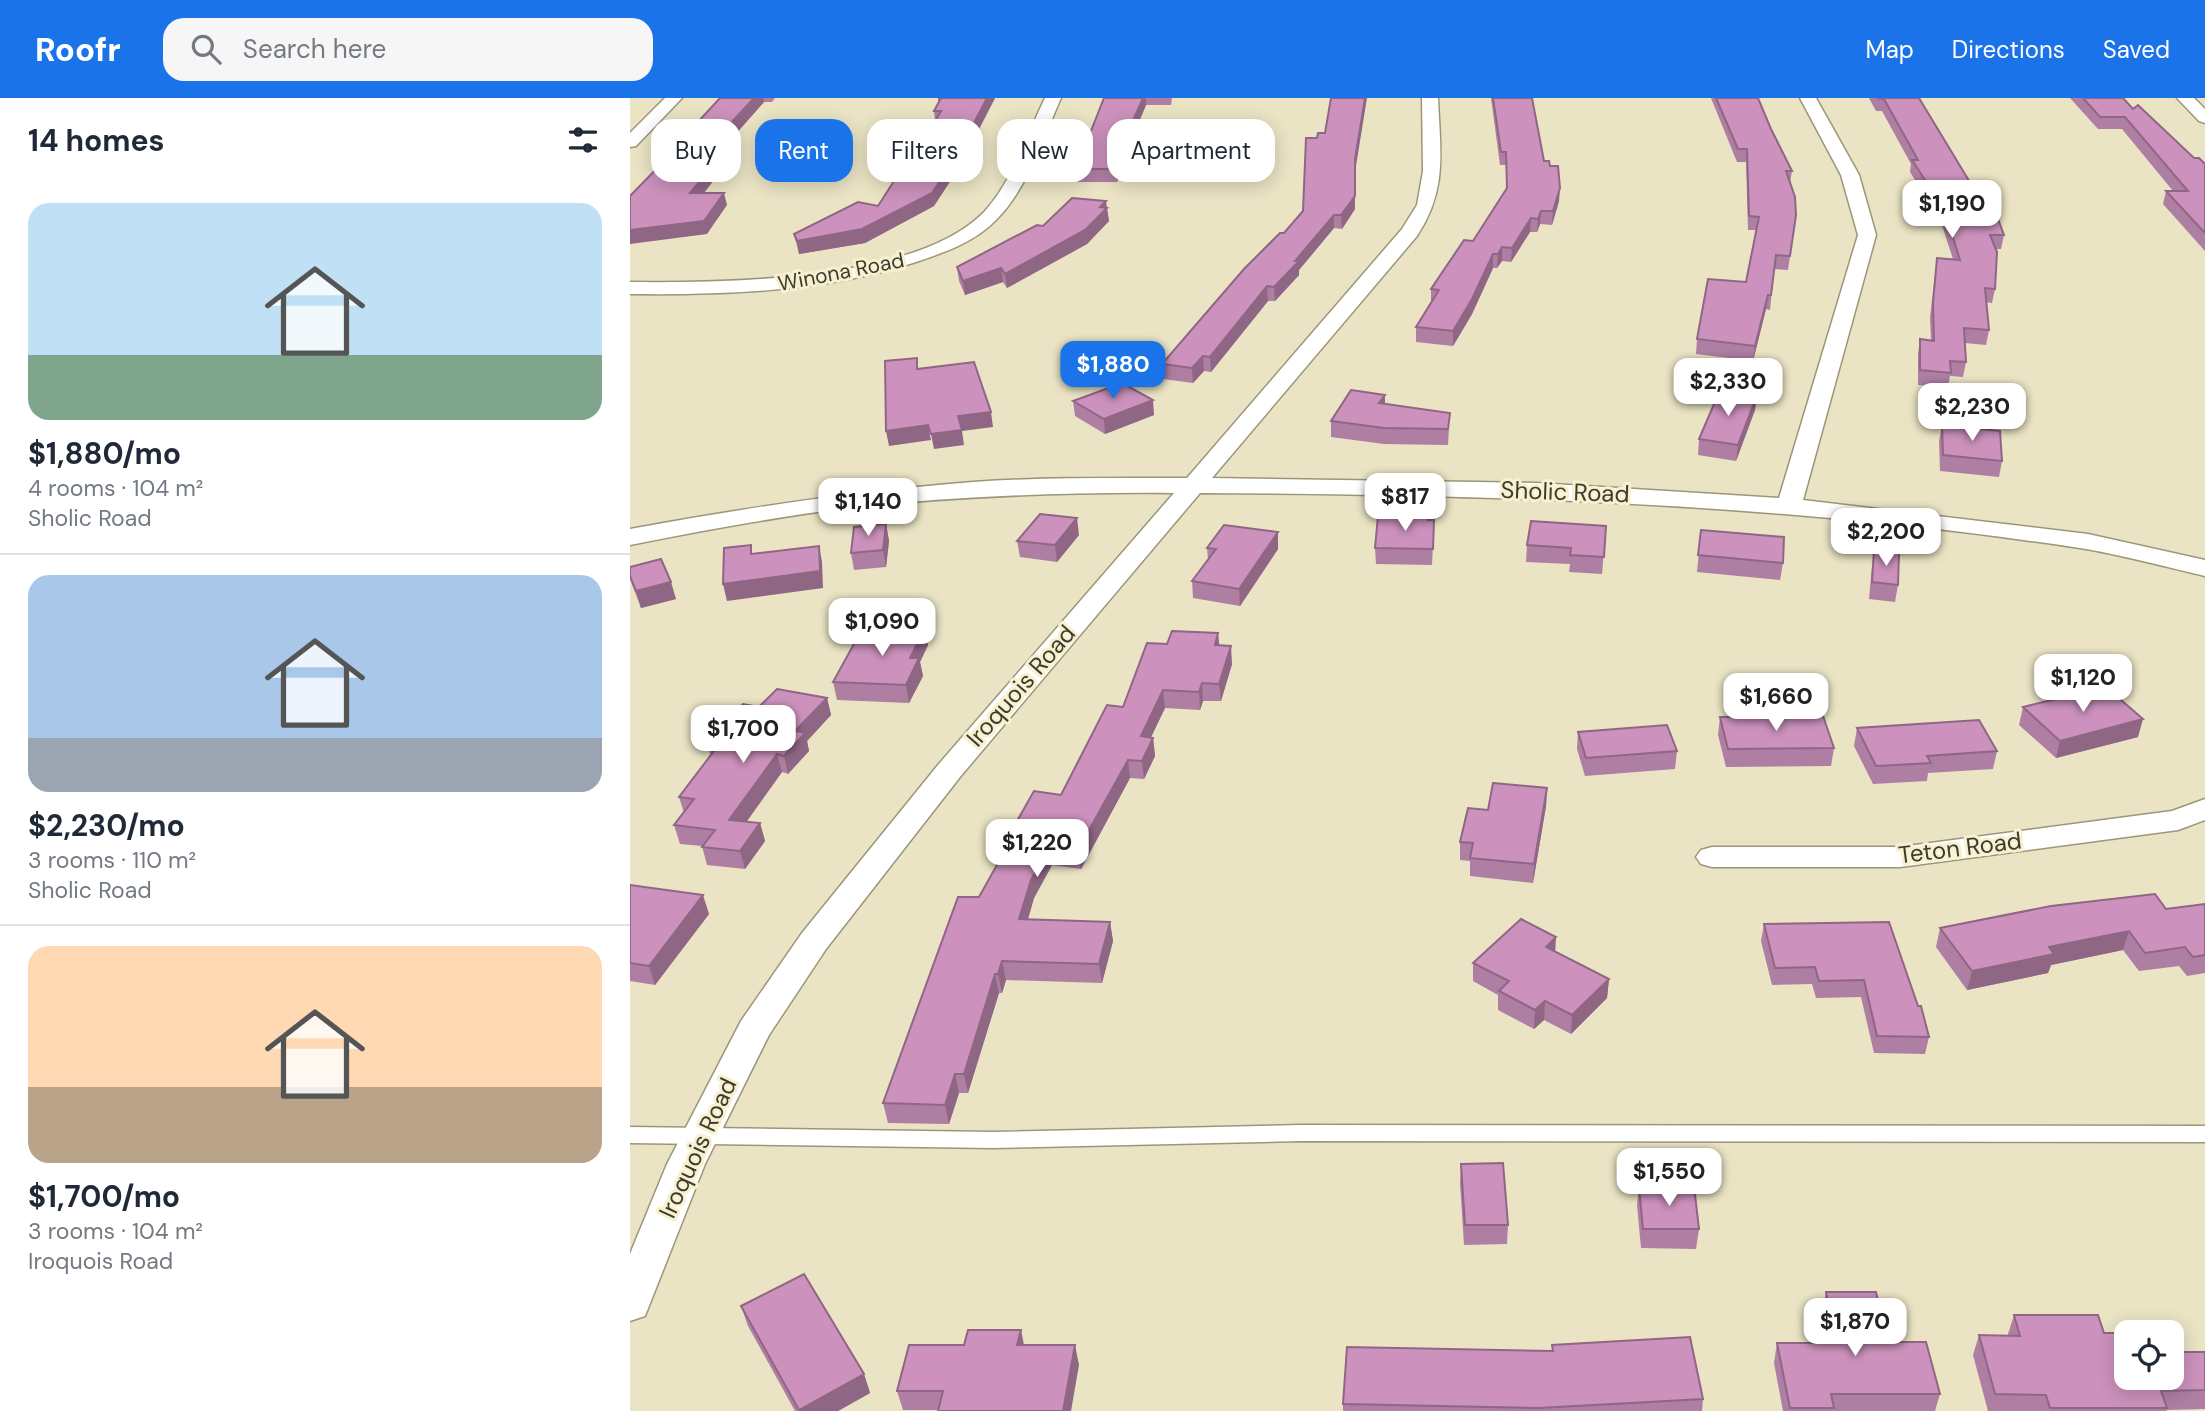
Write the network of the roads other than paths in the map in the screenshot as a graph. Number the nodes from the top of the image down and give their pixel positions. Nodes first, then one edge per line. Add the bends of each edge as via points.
1 (674, 98) edge
2 (1053, 98) edge
3 (1430, 98) edge
4 (1808, 98) edge
5 (2185, 98) edge
6 (2205, 117) edge
7 (630, 142) edge
8 (630, 288) edge
9 (1194, 485) junction
10 (1789, 506) junction
11 (630, 537) edge
12 (2205, 568) edge
13 (2205, 809) edge
14 (1712, 857) dead end
15 (2205, 1134) edge
16 (630, 1135) edge
17 (701, 1135) junction
18 (630, 1304) edge

1 - 7 street
2 - 8 street, Winona Road via 1004,199 966,234 933,250 812,281
3 - 9 street, Iroquois Road via 1432,171 1426,205 1410,232
4 - 10 street via 1850,175 1867,235
5 - 6 street
9 - 10 street, Sholic Road via 1537,490
9 - 11 street, Sholic Road via 976,489 855,500
9 - 17 street, Iroquois Road via 949,771 814,941 754,1030
10 - 12 street, Sholic Road via 2088,542
13 - 14 street, Teton Road via 2178,820 1900,857
15 - 17 lane via 1300,1133 993,1140
16 - 17 lane
17 - 18 street, Iroquois Road

